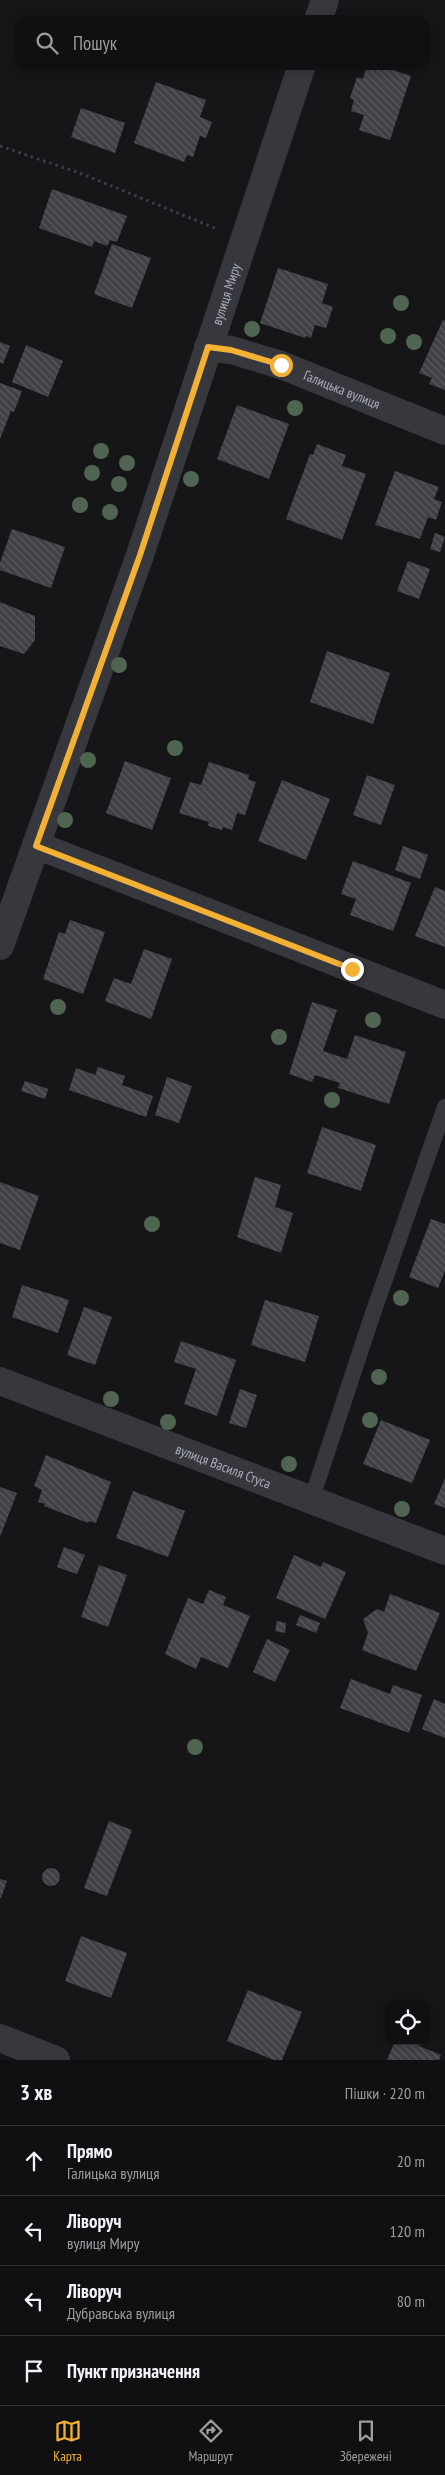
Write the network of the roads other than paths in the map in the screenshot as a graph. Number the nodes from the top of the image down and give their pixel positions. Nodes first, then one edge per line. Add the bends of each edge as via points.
1 (325, 0) edge
2 (320, 15) edge
3 (300, 70) edge
4 (208, 347) junction
5 (445, 431) edge
6 (36, 846) junction
7 (0, 946) edge
8 (445, 1005) edge
9 (445, 1107) edge
10 (0, 1381) edge
11 (312, 1501) junction
12 (445, 1551) edge
13 (0, 2038) edge
14 (56, 2060) edge

1 - 2 street
3 - 4 street, вулиця Миру
4 - 5 street, Галицька вулиця via 231,350 281,365
4 - 6 street, вулиця Миру via 140,555
6 - 7 street, вулиця Миру
6 - 8 street
9 - 11 lane via 371,1318
10 - 11 street, вулиця Василя Стуса
11 - 12 street, вулиця Василя Стуса
13 - 14 street

